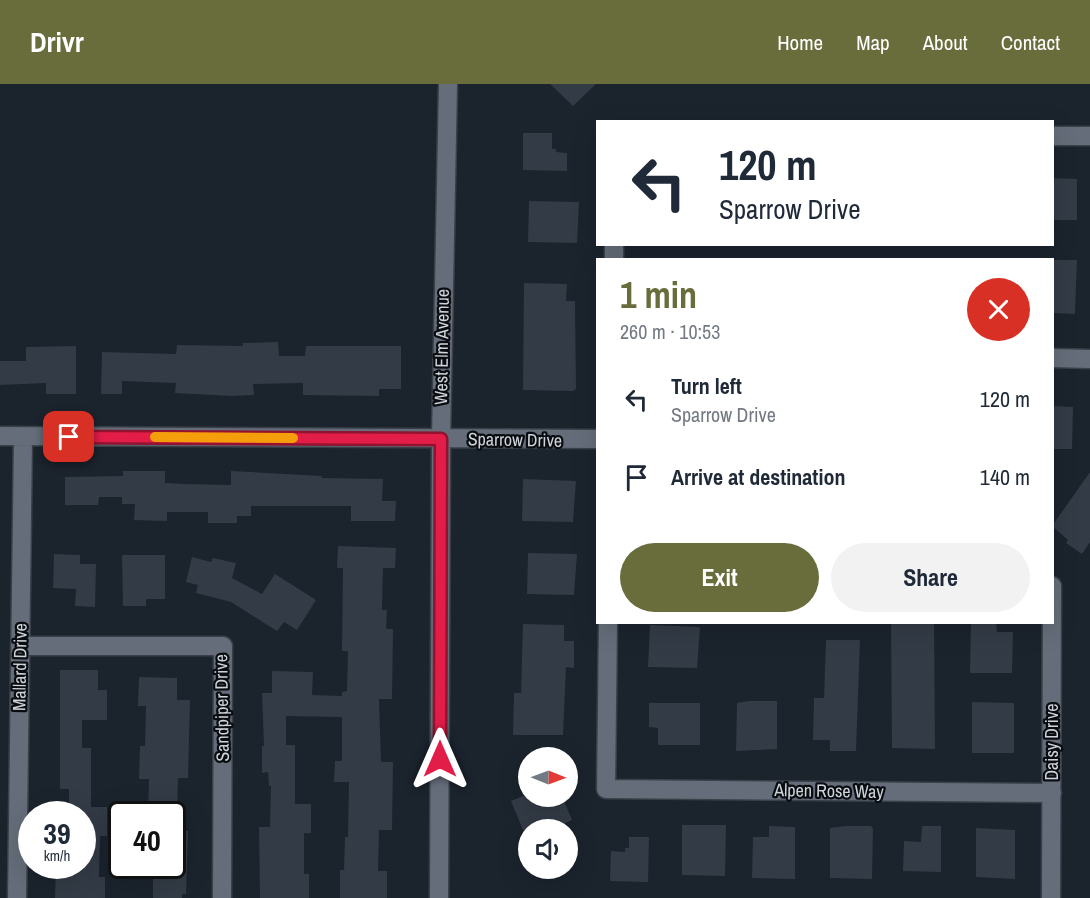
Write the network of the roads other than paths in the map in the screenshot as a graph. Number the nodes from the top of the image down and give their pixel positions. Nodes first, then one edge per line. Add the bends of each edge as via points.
1 (447, 84) edge
2 (1054, 136) edge
3 (1090, 136) edge
4 (1054, 358) edge
5 (1090, 359) edge
6 (0, 436) edge
7 (23, 437) junction
8 (441, 439) junction
9 (596, 440) edge
10 (608, 624) edge
11 (1052, 624) edge
12 (20, 646) junction
13 (1052, 793) junction
14 (17, 898) edge
15 (222, 898) edge
16 (439, 898) edge
17 (1051, 898) edge

1 - 8 street, West Elm Avenue
2 - 3 street
4 - 5 street
6 - 7 street, Sparrow Drive
7 - 8 street, Sparrow Drive
7 - 12 street, Mallard Drive
8 - 9 street, Sparrow Drive
8 - 16 street, West Elm Avenue
10 - 13 street, Alpen Rose Way via 606,789
11 - 13 street, Daisy Drive
12 - 14 street, Mallard Drive
12 - 15 street, Sandpiper Drive via 223,646
13 - 17 street, Daisy Drive

